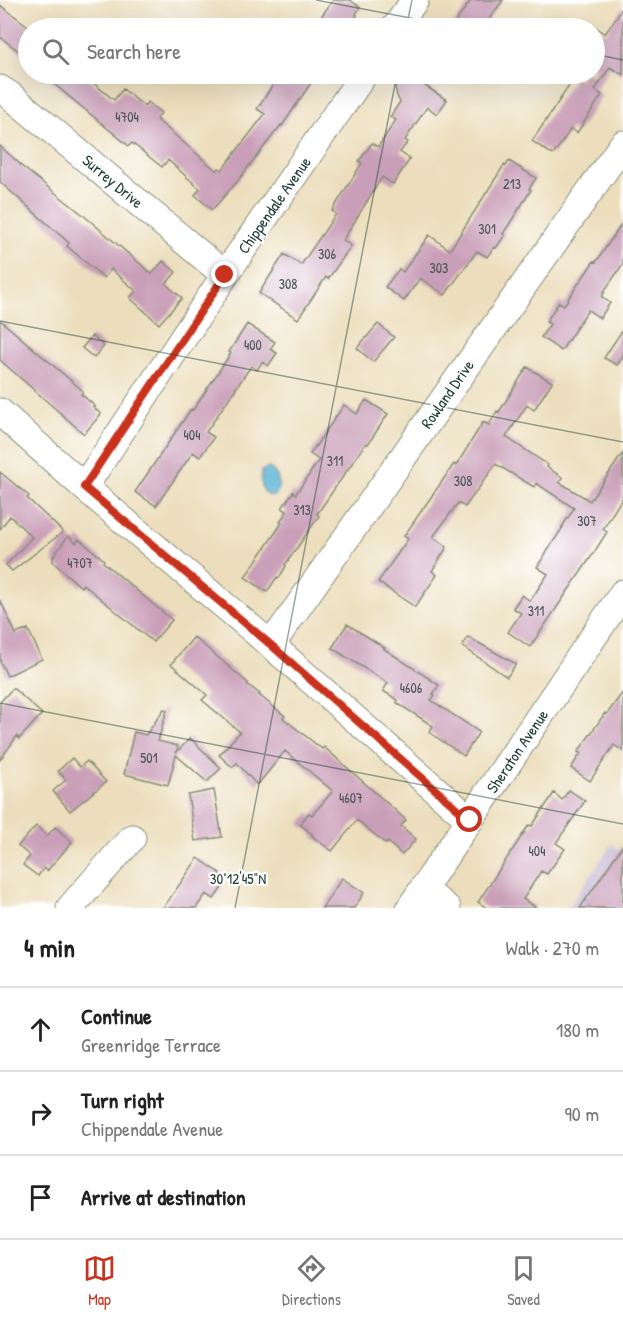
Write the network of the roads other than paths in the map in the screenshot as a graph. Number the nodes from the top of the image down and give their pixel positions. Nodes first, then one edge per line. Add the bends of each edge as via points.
1 (415, 0) edge
2 (402, 18) edge
3 (357, 84) edge
4 (0, 89) edge
5 (623, 144) edge
6 (225, 275) junction
7 (0, 412) edge
8 (84, 487) junction
9 (623, 593) edge
10 (271, 645) junction
11 (470, 820) junction
12 (132, 838) dead end
13 (416, 899) edge
14 (70, 908) edge
15 (447, 908) edge

1 - 2 street
3 - 6 street, Chippendale Avenue
4 - 6 street, Surrey Drive
5 - 10 street, Rowland Drive
6 - 8 street, Chippendale Avenue
7 - 8 street
8 - 10 street
9 - 11 street, Sheraton Avenue
10 - 11 street
11 - 13 street, Sheraton Avenue
12 - 14 street
13 - 15 street

